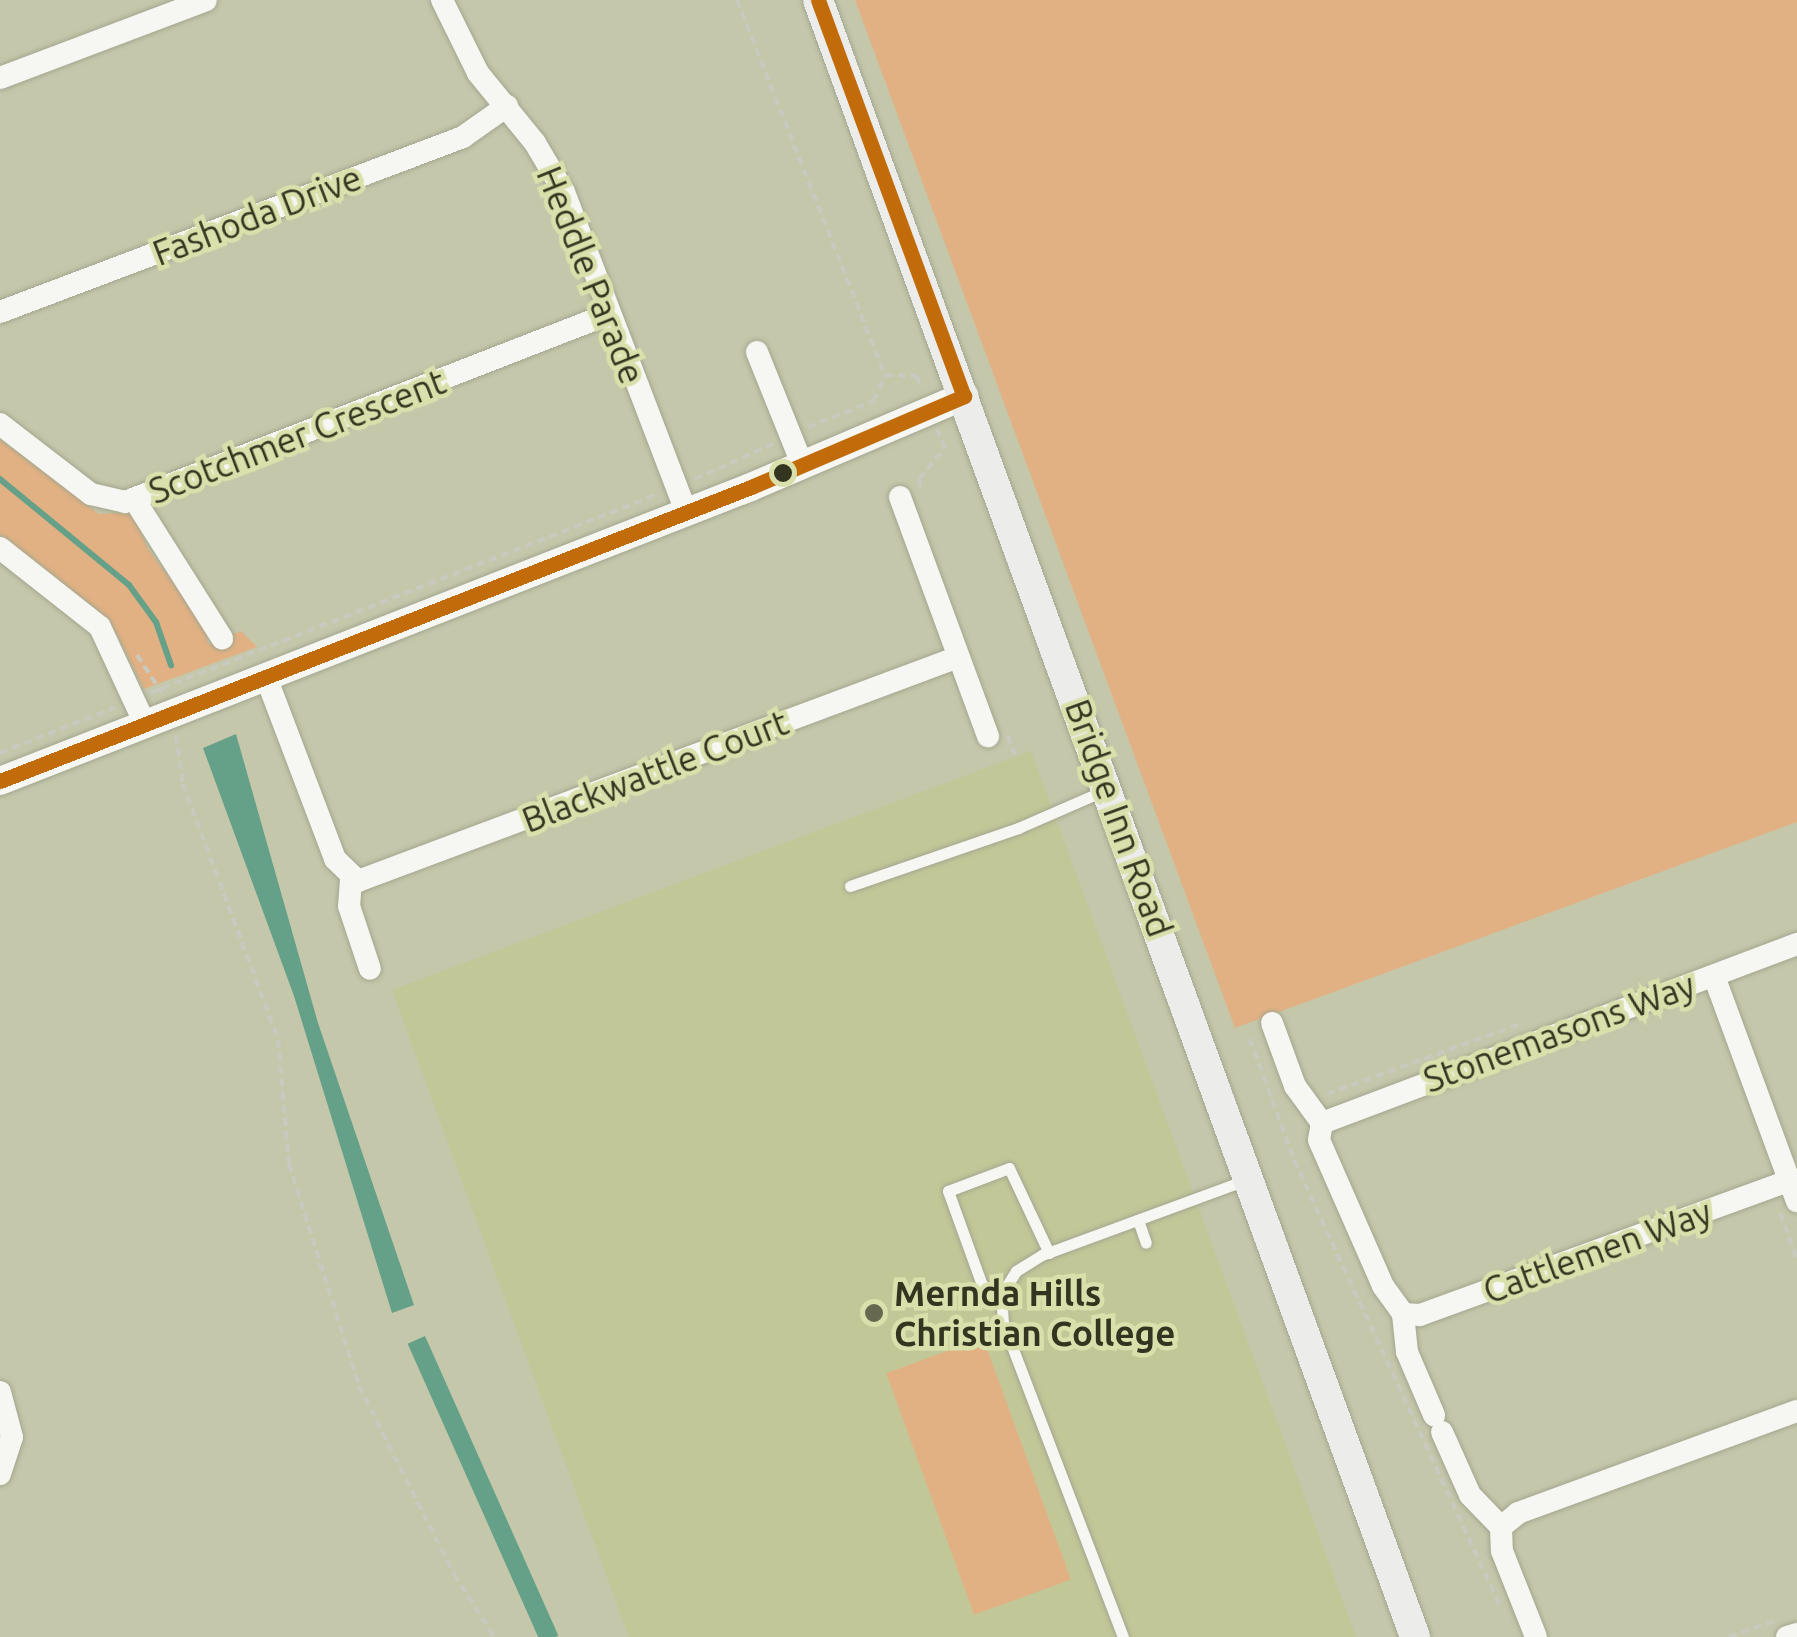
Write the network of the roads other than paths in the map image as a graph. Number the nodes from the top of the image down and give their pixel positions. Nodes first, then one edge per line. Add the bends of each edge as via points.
1 (206, 0) edge
2 (442, 0) edge
3 (818, 0) edge
4 (0, 78) edge
5 (507, 106) junction
6 (0, 312) edge
7 (609, 314) junction
8 (757, 352) dead end
9 (964, 396) junction
10 (0, 424) edge
11 (802, 464) junction
12 (910, 498) road end
13 (134, 499) junction
14 (681, 499) junction
15 (0, 548) edge
16 (222, 638) dead end
17 (958, 657) junction
18 (266, 677) junction
19 (153, 707) junction
20 (996, 728) road end
21 (0, 782) edge
22 (1108, 788) junction
23 (350, 879) junction
24 (850, 886) dead end
25 (1797, 944) edge
26 (370, 969) dead end
27 (1714, 976) junction
28 (1272, 1023) dead end
29 (1322, 1123) junction
30 (1250, 1179) junction
31 (1793, 1190) edge
32 (1138, 1220) junction
33 (1146, 1243) dead end
34 (1049, 1252) junction
35 (1001, 1294) junction
36 (1403, 1314) junction
37 (0, 1392) edge
38 (1797, 1411) edge
39 (0, 1474) edge
40 (1501, 1527) junction
41 (1123, 1637) edge
42 (1416, 1637) edge
43 (1536, 1637) edge

1 - 4 street
2 - 5 street, Heddle Parade via 459,41
3 - 9 main road, Bridge Inn Road
5 - 6 street, Fashoda Drive via 463,137
5 - 7 street, Heddle Parade via 564,192
7 - 13 street, Scotchmer Crescent
7 - 14 street, Heddle Parade
8 - 11 street
9 - 11 street
9 - 22 main road, Bridge Inn Road
10 - 13 street, Scotchmer Crescent via 91,494 114,503
11 - 14 street
12 - 17 street
13 - 16 street
14 - 18 street
15 - 19 street via 100,627
17 - 20 street
17 - 23 street, Blackwattle Court via 365,880
18 - 19 street
18 - 23 street via 335,859
19 - 21 street
22 - 24 lane via 1018,828
22 - 30 main road, Bridge Inn Road
23 - 26 street via 349,906
25 - 27 street, Stonemasons Way
27 - 29 street, Stonemasons Way
27 - 31 street
28 - 29 street via 1296,1086
29 - 36 street via 1322,1146 1383,1286
30 - 32 lane
30 - 42 main road, Bridge Inn Road
31 - 36 street, Cattlemen Way via 1420,1316
32 - 33 lane
32 - 34 lane
34 - 35 lane via 1016,1271
34 - 35 lane via 1009,1168 948,1191 982,1285
35 - 41 lane via 1003,1323
36 - 40 street via 1407,1352 1470,1495
37 - 39 street via 12,1437
38 - 40 street via 1518,1513
40 - 43 street via 1502,1551

